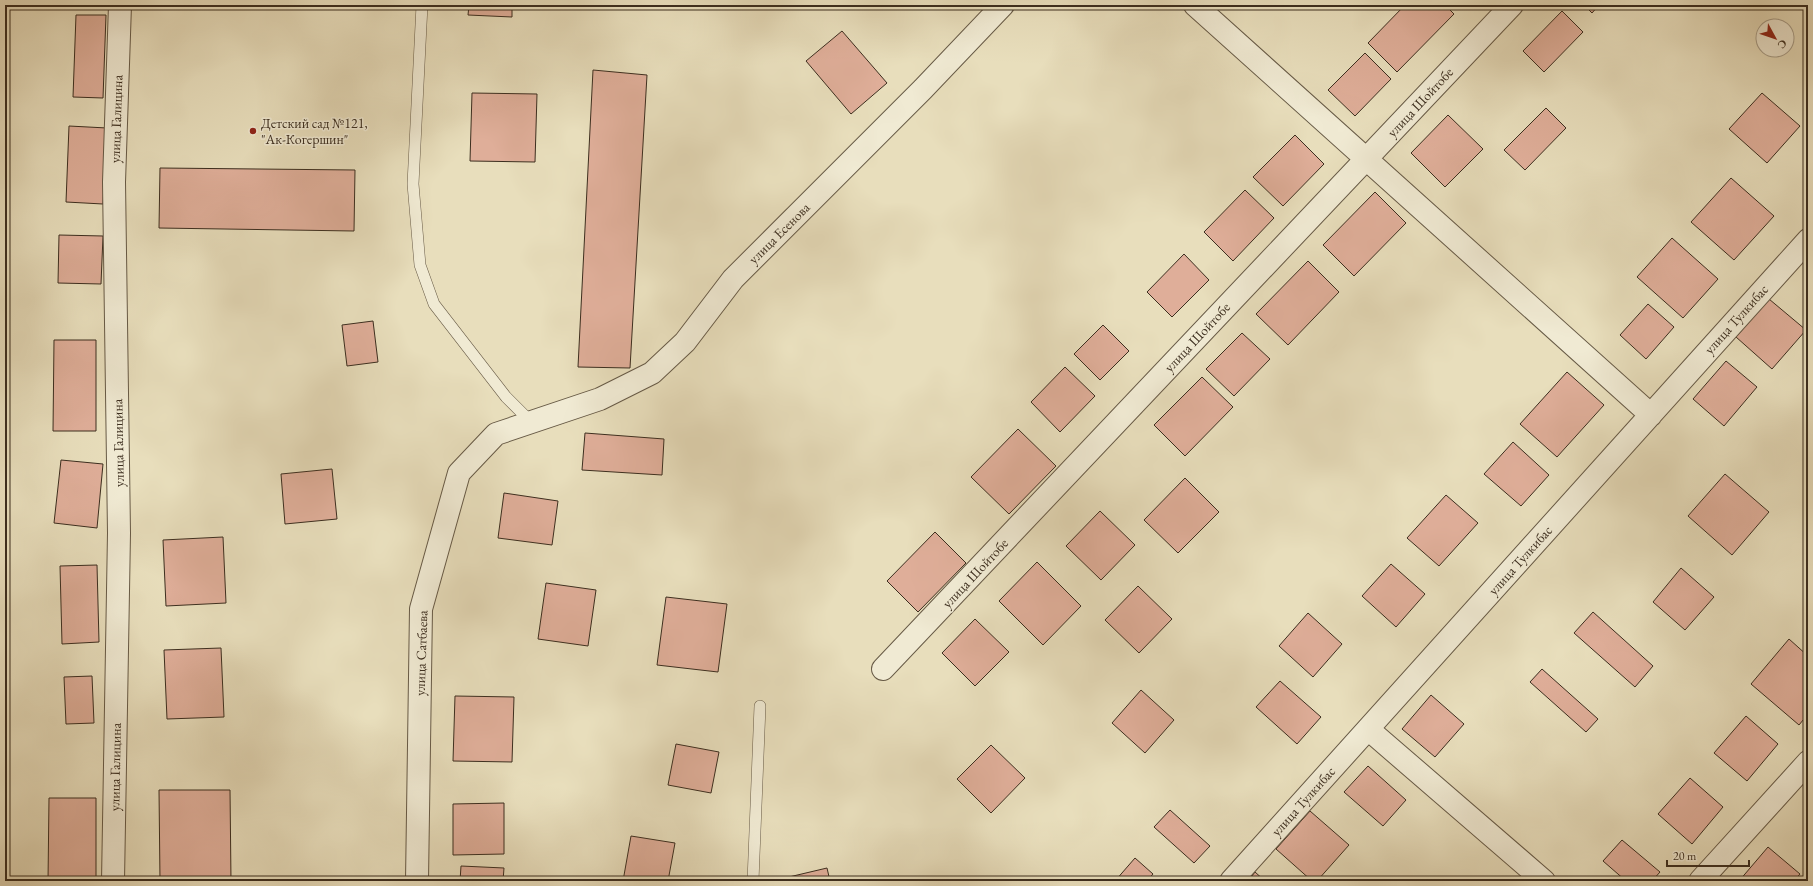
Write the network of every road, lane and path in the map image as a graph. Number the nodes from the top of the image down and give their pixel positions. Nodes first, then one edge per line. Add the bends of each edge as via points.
1 (120, 5) edge
2 (422, 5) edge
3 (1004, 5) edge
4 (1195, 5) edge
5 (1512, 5) edge
6 (1366, 159) junction
7 (1808, 240) edge
8 (1651, 415) junction
9 (531, 422) junction
10 (883, 669) dead end
11 (760, 706) dead end
12 (1368, 729) junction
13 (1808, 762) edge
14 (113, 881) edge
15 (417, 881) edge
16 (753, 881) edge
17 (1231, 881) edge
18 (1544, 881) edge
19 (1700, 881) edge

1 - 14 street, улица Галицина via 114,182 119,533
2 - 9 lane via 413,184 420,265 434,304 506,398
3 - 9 street, улица Есенова via 733,279 685,342 652,373 600,399
4 - 6 street
5 - 6 street, улица Шойтобе
6 - 8 street
6 - 10 street, улица Шойтобе
7 - 8 street, улица Тулкибас
8 - 12 street, улица Тулкибас
9 - 15 street, улица Сатбаева via 496,434 459,473 421,609
11 - 16 lane
12 - 17 street, улица Тулкибас
12 - 18 street
13 - 19 street

